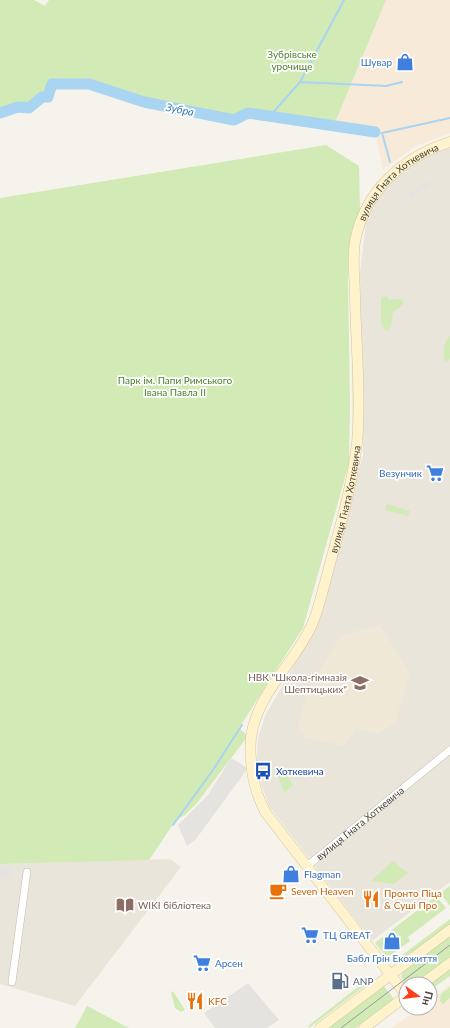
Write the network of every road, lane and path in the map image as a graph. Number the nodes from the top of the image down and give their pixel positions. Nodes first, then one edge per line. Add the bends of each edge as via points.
1 (450, 142) edge
2 (450, 750) edge
3 (307, 866) junction
4 (27, 872) dead end
5 (450, 930) edge
6 (450, 963) edge
7 (391, 976) junction
8 (433, 976) edge
9 (12, 982) dead end
10 (398, 985) edge
11 (398, 1002) edge
12 (320, 1028) edge
13 (364, 1028) edge

1 - 3 street, вулиця Гната Хоткевича via 419,154 393,173 372,196 359,227 354,256 357,442 352,474 334,551 311,627 264,701 252,728 251,768 257,798
2 - 3 street, вулиця Гната Хоткевича
3 - 7 street, вулиця Гната Хоткевича
4 - 9 street
5 - 7 street
6 - 8 street
7 - 10 street, вулиця Гната Хоткевича
7 - 12 street
11 - 13 street

